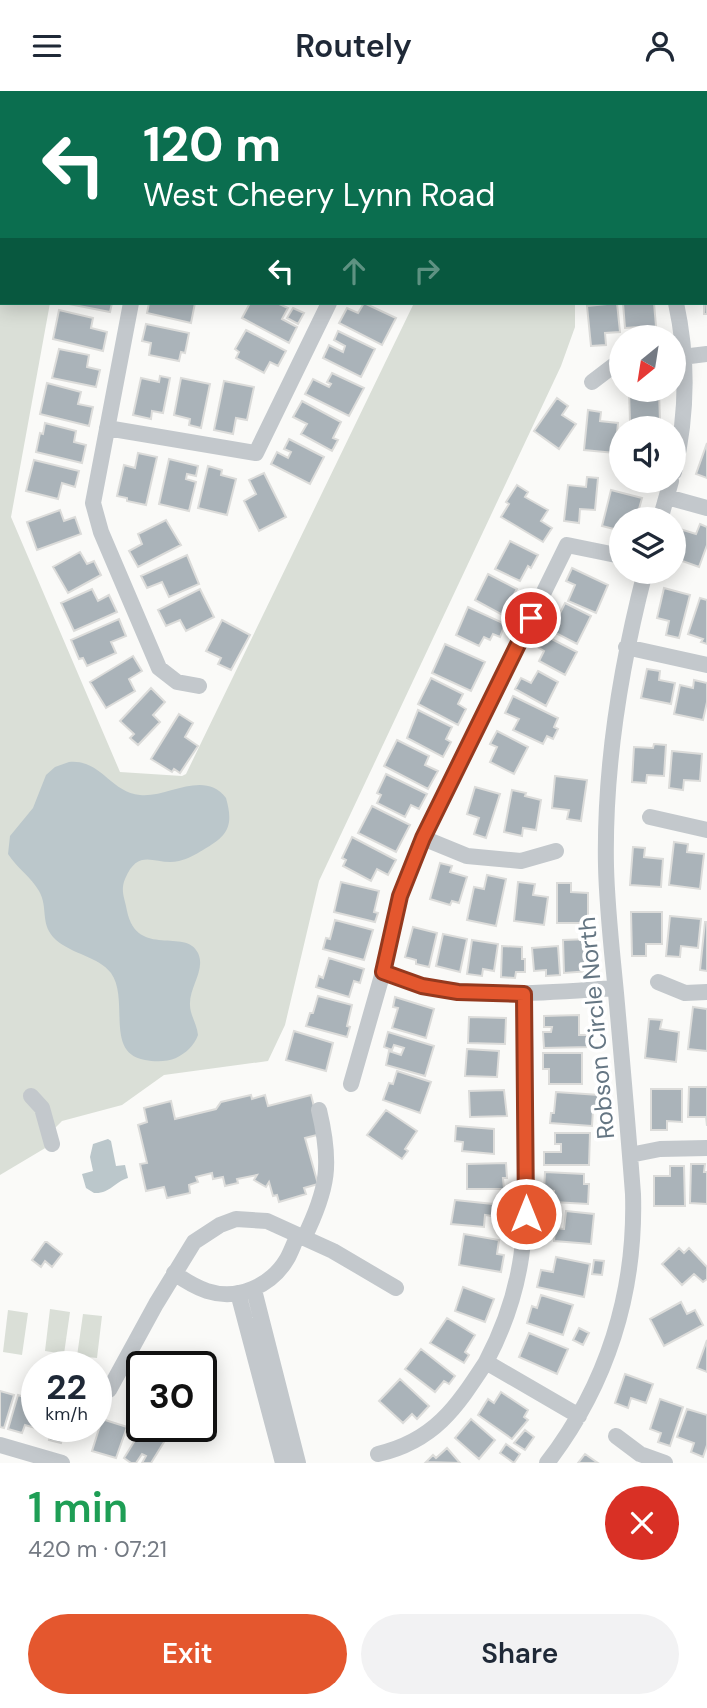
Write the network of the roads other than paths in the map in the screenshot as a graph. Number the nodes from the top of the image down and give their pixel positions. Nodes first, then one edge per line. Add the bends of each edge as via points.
1 (131, 305) edge
2 (328, 305) edge
3 (676, 305) edge
4 (677, 325) edge
5 (707, 354) edge
6 (686, 356) edge
7 (609, 369) edge
8 (592, 383) dead end
9 (107, 428) junction
10 (677, 493) edge
11 (707, 508) edge
12 (609, 554) edge
13 (642, 584) edge
14 (626, 647) junction
15 (707, 665) edge
16 (199, 686) dead end
17 (650, 817) dead end
18 (707, 830) edge
19 (423, 838) junction
20 (556, 851) dead end
21 (383, 972) junction
22 (658, 982) dead end
23 (615, 988) junction
24 (707, 992) edge
25 (524, 994) junction
26 (351, 1084) dead end
27 (31, 1096) dead end
28 (318, 1110) dead end
29 (43, 1111) junction
30 (61, 1121) dead end
31 (52, 1144) dead end
32 (707, 1147) edge
33 (630, 1155) junction
34 (301, 1236) junction
35 (174, 1273) junction
36 (396, 1287) dead end
37 (246, 1291) junction
38 (486, 1362) junction
39 (112, 1385) edge
40 (579, 1416) junction
41 (616, 1436) dead end
42 (0, 1445) edge
43 (378, 1454) dead end
44 (62, 1463) edge
45 (283, 1463) edge
46 (299, 1463) edge
47 (547, 1463) edge
48 (666, 1463) edge

1 - 9 street
2 - 9 street via 256,453
3 - 4 street
5 - 6 street
7 - 8 street
9 - 16 street via 93,503 101,532 159,668 177,682
10 - 11 street
12 - 19 street via 567,545
13 - 14 street, Robson Circle North
14 - 15 street
14 - 23 street, Robson Circle North via 613,728 606,831
17 - 18 street
19 - 20 street via 467,856 507,860 521,861
19 - 21 street via 400,896
21 - 25 street via 458,992
21 - 26 street
22 - 24 street via 685,993
23 - 25 street
23 - 33 street, Robson Circle North
25 - 38 street via 525,1240 516,1289
27 - 29 street
28 - 34 street via 326,1147 325,1185
29 - 30 street
29 - 31 street
32 - 33 street
33 - 40 street, Robson Circle North via 634,1222 625,1296 609,1354
34 - 35 street via 267,1221 236,1219 194,1242
34 - 36 street
34 - 37 street via 272,1277
35 - 37 street via 210,1292
35 - 39 street
37 - 45 street
37 - 46 street
38 - 40 street
38 - 43 street via 462,1398 426,1436 399,1450
40 - 47 street, Robson Circle North
41 - 48 street via 640,1454
42 - 44 street

